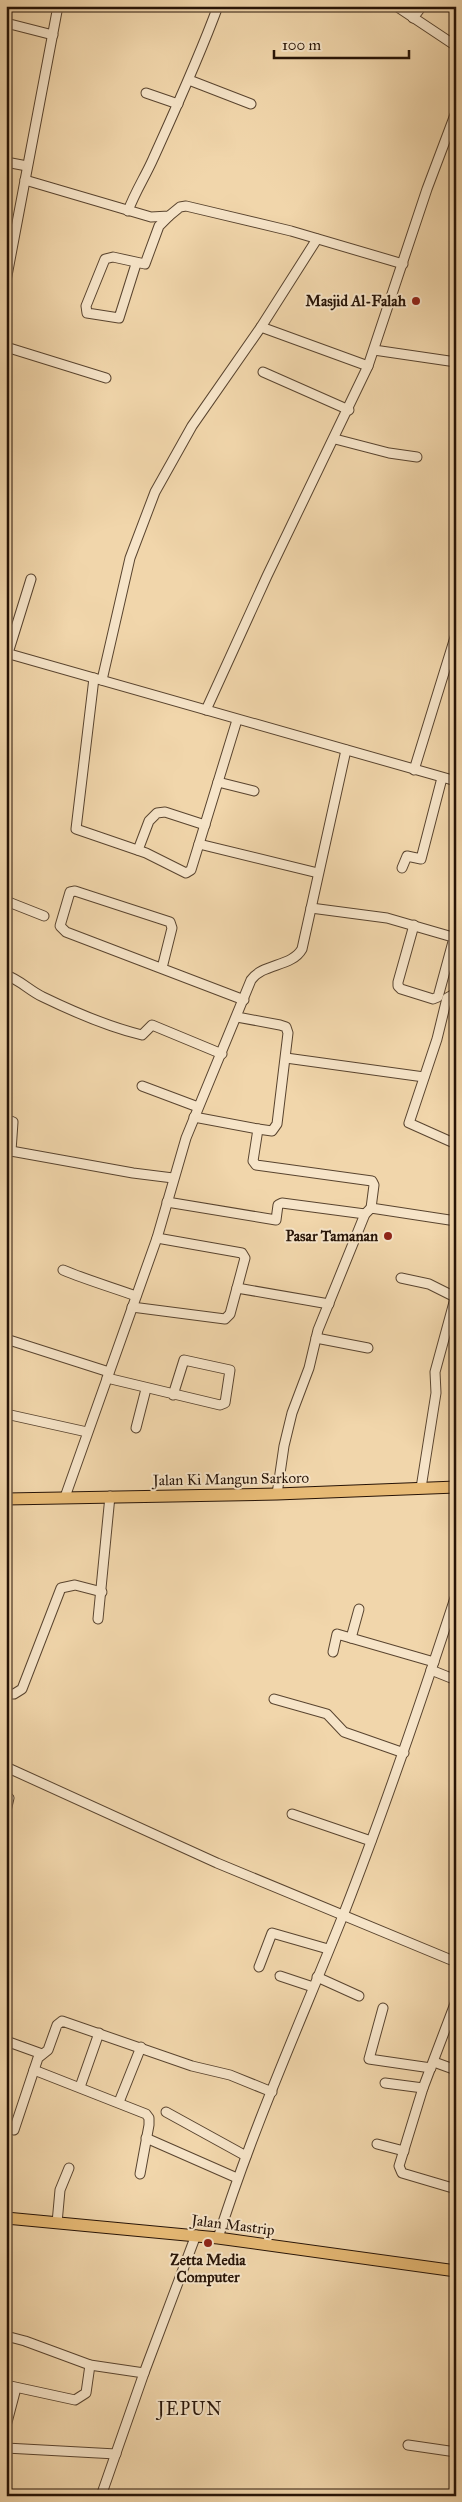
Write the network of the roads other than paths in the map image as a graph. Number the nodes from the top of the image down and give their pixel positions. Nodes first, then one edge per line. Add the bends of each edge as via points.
1 (58, 6) edge
2 (218, 6) edge
3 (396, 6) edge
4 (422, 6) edge
5 (414, 18) junction
6 (6, 23) edge
7 (53, 35) junction
8 (456, 46) edge
9 (189, 80) junction
10 (146, 93) dead end
11 (178, 104) junction
12 (251, 104) dead end
13 (456, 112) edge
14 (6, 162) edge
15 (27, 166) junction
16 (25, 180) junction
17 (128, 211) junction
18 (169, 216) junction
19 (151, 217) junction
20 (159, 226) junction
21 (318, 238) junction
22 (8, 260) edge
23 (136, 264) junction
24 (403, 264) junction
25 (6, 281) edge
26 (261, 326) junction
27 (6, 347) edge
28 (374, 350) junction
29 (456, 362) edge
30 (368, 366) junction
31 (263, 372) dead end
32 (106, 378) dead end
33 (349, 410) junction
34 (335, 439) junction
35 (417, 456) dead end
36 (31, 579) dead end
37 (456, 634) edge
38 (7, 653) edge
39 (98, 679) junction
40 (206, 710) junction
41 (237, 720) junction
42 (346, 750) junction
43 (414, 770) junction
44 (442, 778) junction
45 (218, 782) junction
46 (456, 782) edge
47 (254, 791) dead end
48 (205, 825) junction
49 (199, 844) junction
50 (138, 850) junction
51 (402, 868) dead end
52 (318, 873) junction
53 (6, 901) edge
54 (311, 908) junction
55 (44, 916) dead end
56 (414, 925) junction
57 (455, 938) edge
58 (162, 968) junction
59 (6, 975) edge
60 (456, 993) edge
61 (244, 1000) junction
62 (237, 1017) junction
63 (222, 1054) junction
64 (286, 1058) junction
65 (424, 1077) junction
66 (142, 1086) dead end
67 (198, 1107) junction
68 (194, 1117) junction
69 (6, 1119) edge
70 (258, 1129) junction
71 (456, 1144) edge
72 (9, 1152) edge
73 (173, 1178) junction
74 (167, 1202) junction
75 (368, 1211) junction
76 (456, 1221) edge
77 (157, 1238) junction
78 (64, 1270) dead end
79 (401, 1278) dead end
80 (236, 1288) junction
81 (136, 1296) junction
82 (455, 1296) edge
83 (329, 1304) junction
84 (132, 1307) junction
85 (316, 1338) junction
86 (6, 1339) edge
87 (368, 1348) dead end
88 (108, 1375) junction
89 (146, 1389) junction
90 (173, 1395) junction
91 (6, 1414) edge
92 (136, 1428) dead end
93 (87, 1432) junction
94 (456, 1487) edge
95 (421, 1488) junction
96 (277, 1494) junction
97 (110, 1496) junction
98 (65, 1497) junction
99 (6, 1499) edge
100 (102, 1592) junction
101 (456, 1595) edge
102 (359, 1609) dead end
103 (98, 1620) dead end
104 (351, 1638) junction
105 (333, 1652) dead end
106 (432, 1666) junction
107 (456, 1680) edge
108 (6, 1694) edge
109 (274, 1699) dead end
110 (404, 1754) junction
111 (6, 1767) edge
112 (6, 1796) edge
113 (6, 1811) edge
114 (292, 1814) dead end
115 (371, 1841) junction
116 (343, 1914) junction
117 (328, 1949) junction
118 (456, 1962) edge
119 (259, 1967) dead end
120 (280, 1976) dead end
121 (317, 1977) junction
122 (313, 1987) junction
123 (359, 1996) dead end
124 (456, 2001) edge
125 (383, 2008) dead end
126 (99, 2033) junction
127 (6, 2041) edge
128 (141, 2047) junction
129 (42, 2054) junction
130 (432, 2065) junction
131 (34, 2070) junction
132 (456, 2070) edge
133 (385, 2083) dead end
134 (80, 2088) junction
135 (423, 2088) junction
136 (272, 2092) junction
137 (119, 2102) junction
138 (166, 2112) dead end
139 (14, 2130) dead end
140 (146, 2138) junction
141 (377, 2144) dead end
142 (404, 2151) junction
143 (246, 2156) junction
144 (69, 2168) dead end
145 (140, 2174) dead end
146 (237, 2178) junction
147 (456, 2189) edge
148 (6, 2218) edge
149 (56, 2223) junction
150 (196, 2236) junction
151 (218, 2238) junction
152 (456, 2271) edge
153 (6, 2336) edge
154 (90, 2364) junction
155 (144, 2374) junction
156 (11, 2387) edge
157 (6, 2426) edge
158 (408, 2445) dead end
159 (6, 2448) edge
160 (456, 2452) edge
161 (116, 2454) junction
162 (101, 2496) edge

1 - 7 street
2 - 9 street
3 - 5 street
4 - 5 street
5 - 8 street
6 - 7 street
7 - 15 street
9 - 11 street
9 - 12 street
10 - 11 street
11 - 17 street
13 - 24 street
14 - 15 street
15 - 16 street
16 - 17 street
16 - 22 street
17 - 19 street
18 - 19 street
18 - 20 street
18 - 21 street via 186,206
19 - 20 street
20 - 23 street via 146,263
21 - 24 street
21 - 26 street
22 - 25 street
23 - 23 street via 119,318 87,313 86,306 105,259 113,257
24 - 28 street
26 - 30 street
26 - 39 street via 192,426 155,492 130,558
27 - 32 street
28 - 29 street
28 - 30 street
30 - 33 street
31 - 33 street
33 - 34 street
34 - 35 street via 389,453
34 - 40 street via 267,576
36 - 38 street
37 - 43 street
38 - 39 street
39 - 40 street
39 - 50 street via 74,826 79,831
40 - 41 street
41 - 42 street
41 - 45 street
42 - 43 street
42 - 52 street
43 - 44 street
44 - 46 street
44 - 51 street via 421,859 407,856
45 - 47 street
45 - 48 street
48 - 49 street
48 - 50 street via 165,812 157,813 149,821
49 - 50 street via 188,873
49 - 52 street
52 - 54 street
53 - 55 street
54 - 56 street via 387,918
54 - 61 street via 300,952 254,976
56 - 57 street
56 - 57 street via 397,984 409,992 433,999 438,997
58 - 58 street via 62,930 61,919 70,892 76,891 170,922 172,928
58 - 61 street
59 - 63 street via 19,980 42,997 114,1026 142,1034 152,1025
60 - 65 street via 447,998
61 - 62 street
62 - 63 street
62 - 64 street via 286,1027
63 - 67 street
64 - 65 street
64 - 70 street via 277,1124 272,1131
65 - 71 street via 410,1124
66 - 67 street
67 - 68 street
68 - 70 street
68 - 73 street
69 - 72 street via 13,1122
70 - 75 street via 254,1164 372,1181 374,1185
72 - 73 street
73 - 74 street
74 - 75 street via 276,1220 278,1205 282,1203
74 - 77 street
75 - 76 street
75 - 83 street
77 - 80 street via 244,1254
77 - 81 street
78 - 81 street
79 - 82 street via 429,1284
80 - 83 street
80 - 84 street via 230,1314 225,1319
81 - 84 street
82 - 95 street via 435,1372 436,1393
83 - 85 street
84 - 88 street
85 - 87 street
85 - 96 street via 287,1430
86 - 88 street
88 - 89 street
88 - 93 street
89 - 90 street
89 - 92 street
90 - 90 street via 186,1360 230,1370 222,1405
91 - 93 street
93 - 98 street
94 - 95 main road, Jalan Ki Mangun Sarkoro
95 - 96 main road, Jalan Ki Mangun Sarkoro
96 - 97 main road, Jalan Ki Mangun Sarkoro
97 - 98 main road, Jalan Ki Mangun Sarkoro
97 - 100 street
98 - 99 main road, Jalan Ki Mangun Sarkoro
100 - 103 street
100 - 108 street via 74,1585 61,1588 22,1689
101 - 106 street
102 - 104 street
104 - 105 street via 336,1634
104 - 106 street
106 - 107 street
106 - 110 street
109 - 110 street via 327,1714 344,1732
110 - 115 street
111 - 116 street via 217,1863
112 - 113 street via 9,1798
114 - 115 street
115 - 116 street
116 - 117 street
116 - 118 street
117 - 119 street via 272,1933
117 - 121 street
120 - 122 street
121 - 122 street
121 - 123 street
122 - 136 street
124 - 130 street
125 - 130 street via 369,2059
126 - 128 street
126 - 129 street via 60,2022 48,2050
126 - 134 street
127 - 129 street
128 - 136 street
128 - 137 street
129 - 131 street
130 - 132 street
130 - 135 street
131 - 134 street
131 - 139 street
133 - 135 street
134 - 137 street
135 - 142 street
136 - 143 street
137 - 140 street via 148,2116
138 - 143 street
140 - 145 street
140 - 146 street
141 - 142 street
142 - 147 street via 400,2171
143 - 146 street
144 - 149 street via 60,2190
146 - 151 street
148 - 149 main road, Jalan Mastrip
149 - 150 main road, Jalan Mastrip
150 - 151 main road, Jalan Mastrip
150 - 155 street
151 - 152 main road, Jalan Mastrip
153 - 154 street
154 - 155 street
154 - 156 street via 86,2393 75,2400
155 - 161 street
156 - 157 street
158 - 160 street
159 - 161 street
161 - 162 street

